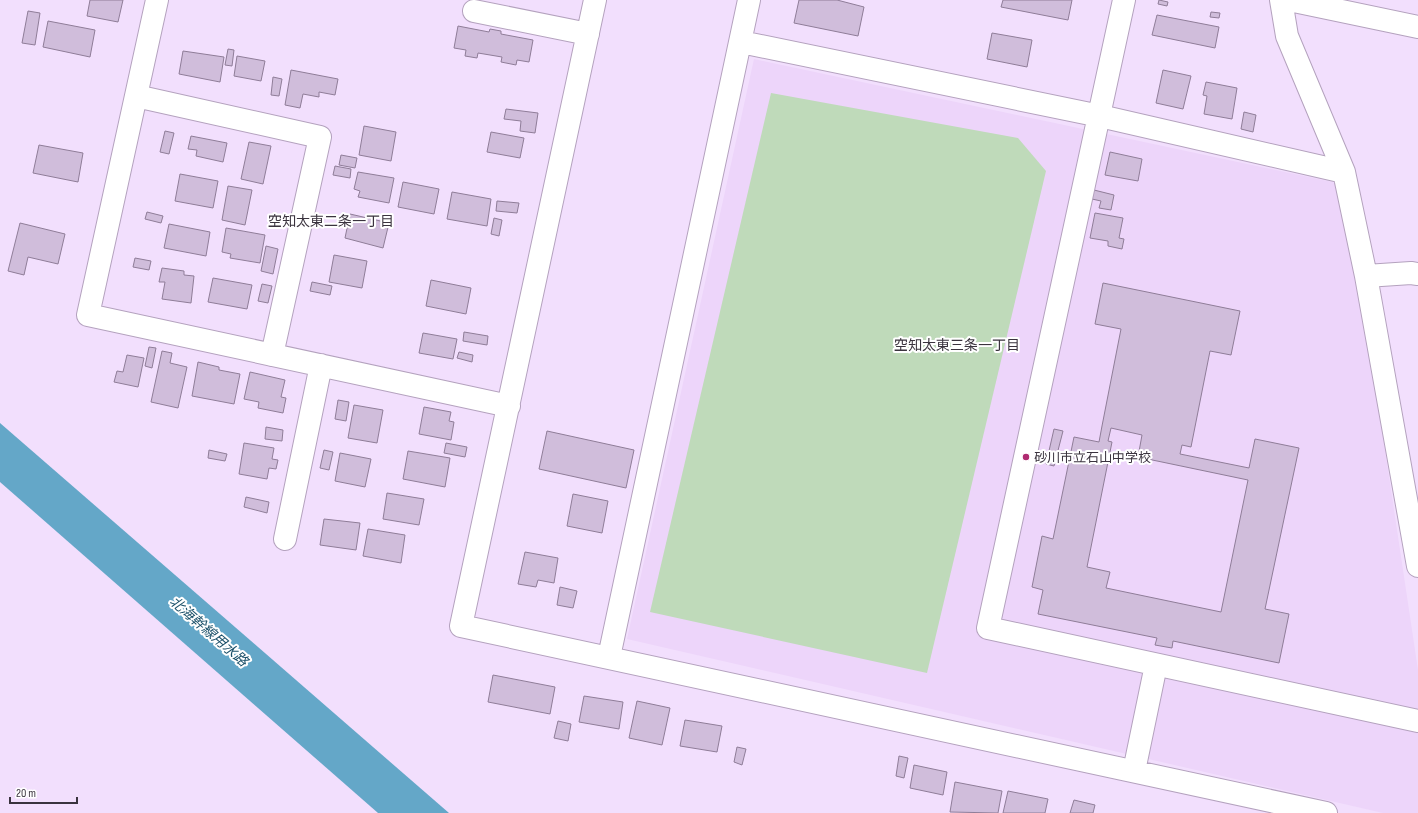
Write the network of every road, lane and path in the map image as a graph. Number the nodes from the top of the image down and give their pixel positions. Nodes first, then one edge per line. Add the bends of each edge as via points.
1 (157, 0) edge
2 (595, 0) edge
3 (749, 0) edge
4 (1124, 0) edge
5 (1280, 0) edge
6 (1289, 0) edge
7 (474, 11) dead end
8 (1418, 27) edge
9 (588, 34) junction
10 (741, 42) junction
11 (136, 96) junction
12 (1100, 116) junction
13 (1344, 172) junction
14 (1418, 274) edge
15 (1366, 276) junction
16 (272, 355) junction
17 (322, 365) junction
18 (509, 406) junction
19 (1409, 469) edge
20 (285, 538) dead end
21 (1418, 566) edge
22 (609, 657) junction
23 (1156, 665) junction
24 (1418, 721) edge
25 (1134, 771) junction
26 (1326, 813) edge

1 - 11 street
2 - 9 street
3 - 10 street
4 - 12 street
5 - 13 street via 1287,36
6 - 8 street
7 - 9 street
9 - 18 street
10 - 12 street
10 - 22 street
11 - 16 street via 320,137
11 - 16 street via 88,315
12 - 13 street
12 - 23 street via 988,628
13 - 15 street
14 - 15 street
15 - 19 street
16 - 17 street
17 - 18 street
17 - 20 street
18 - 22 street via 461,626
19 - 21 street
22 - 25 street
23 - 24 street
23 - 25 street
25 - 26 street

